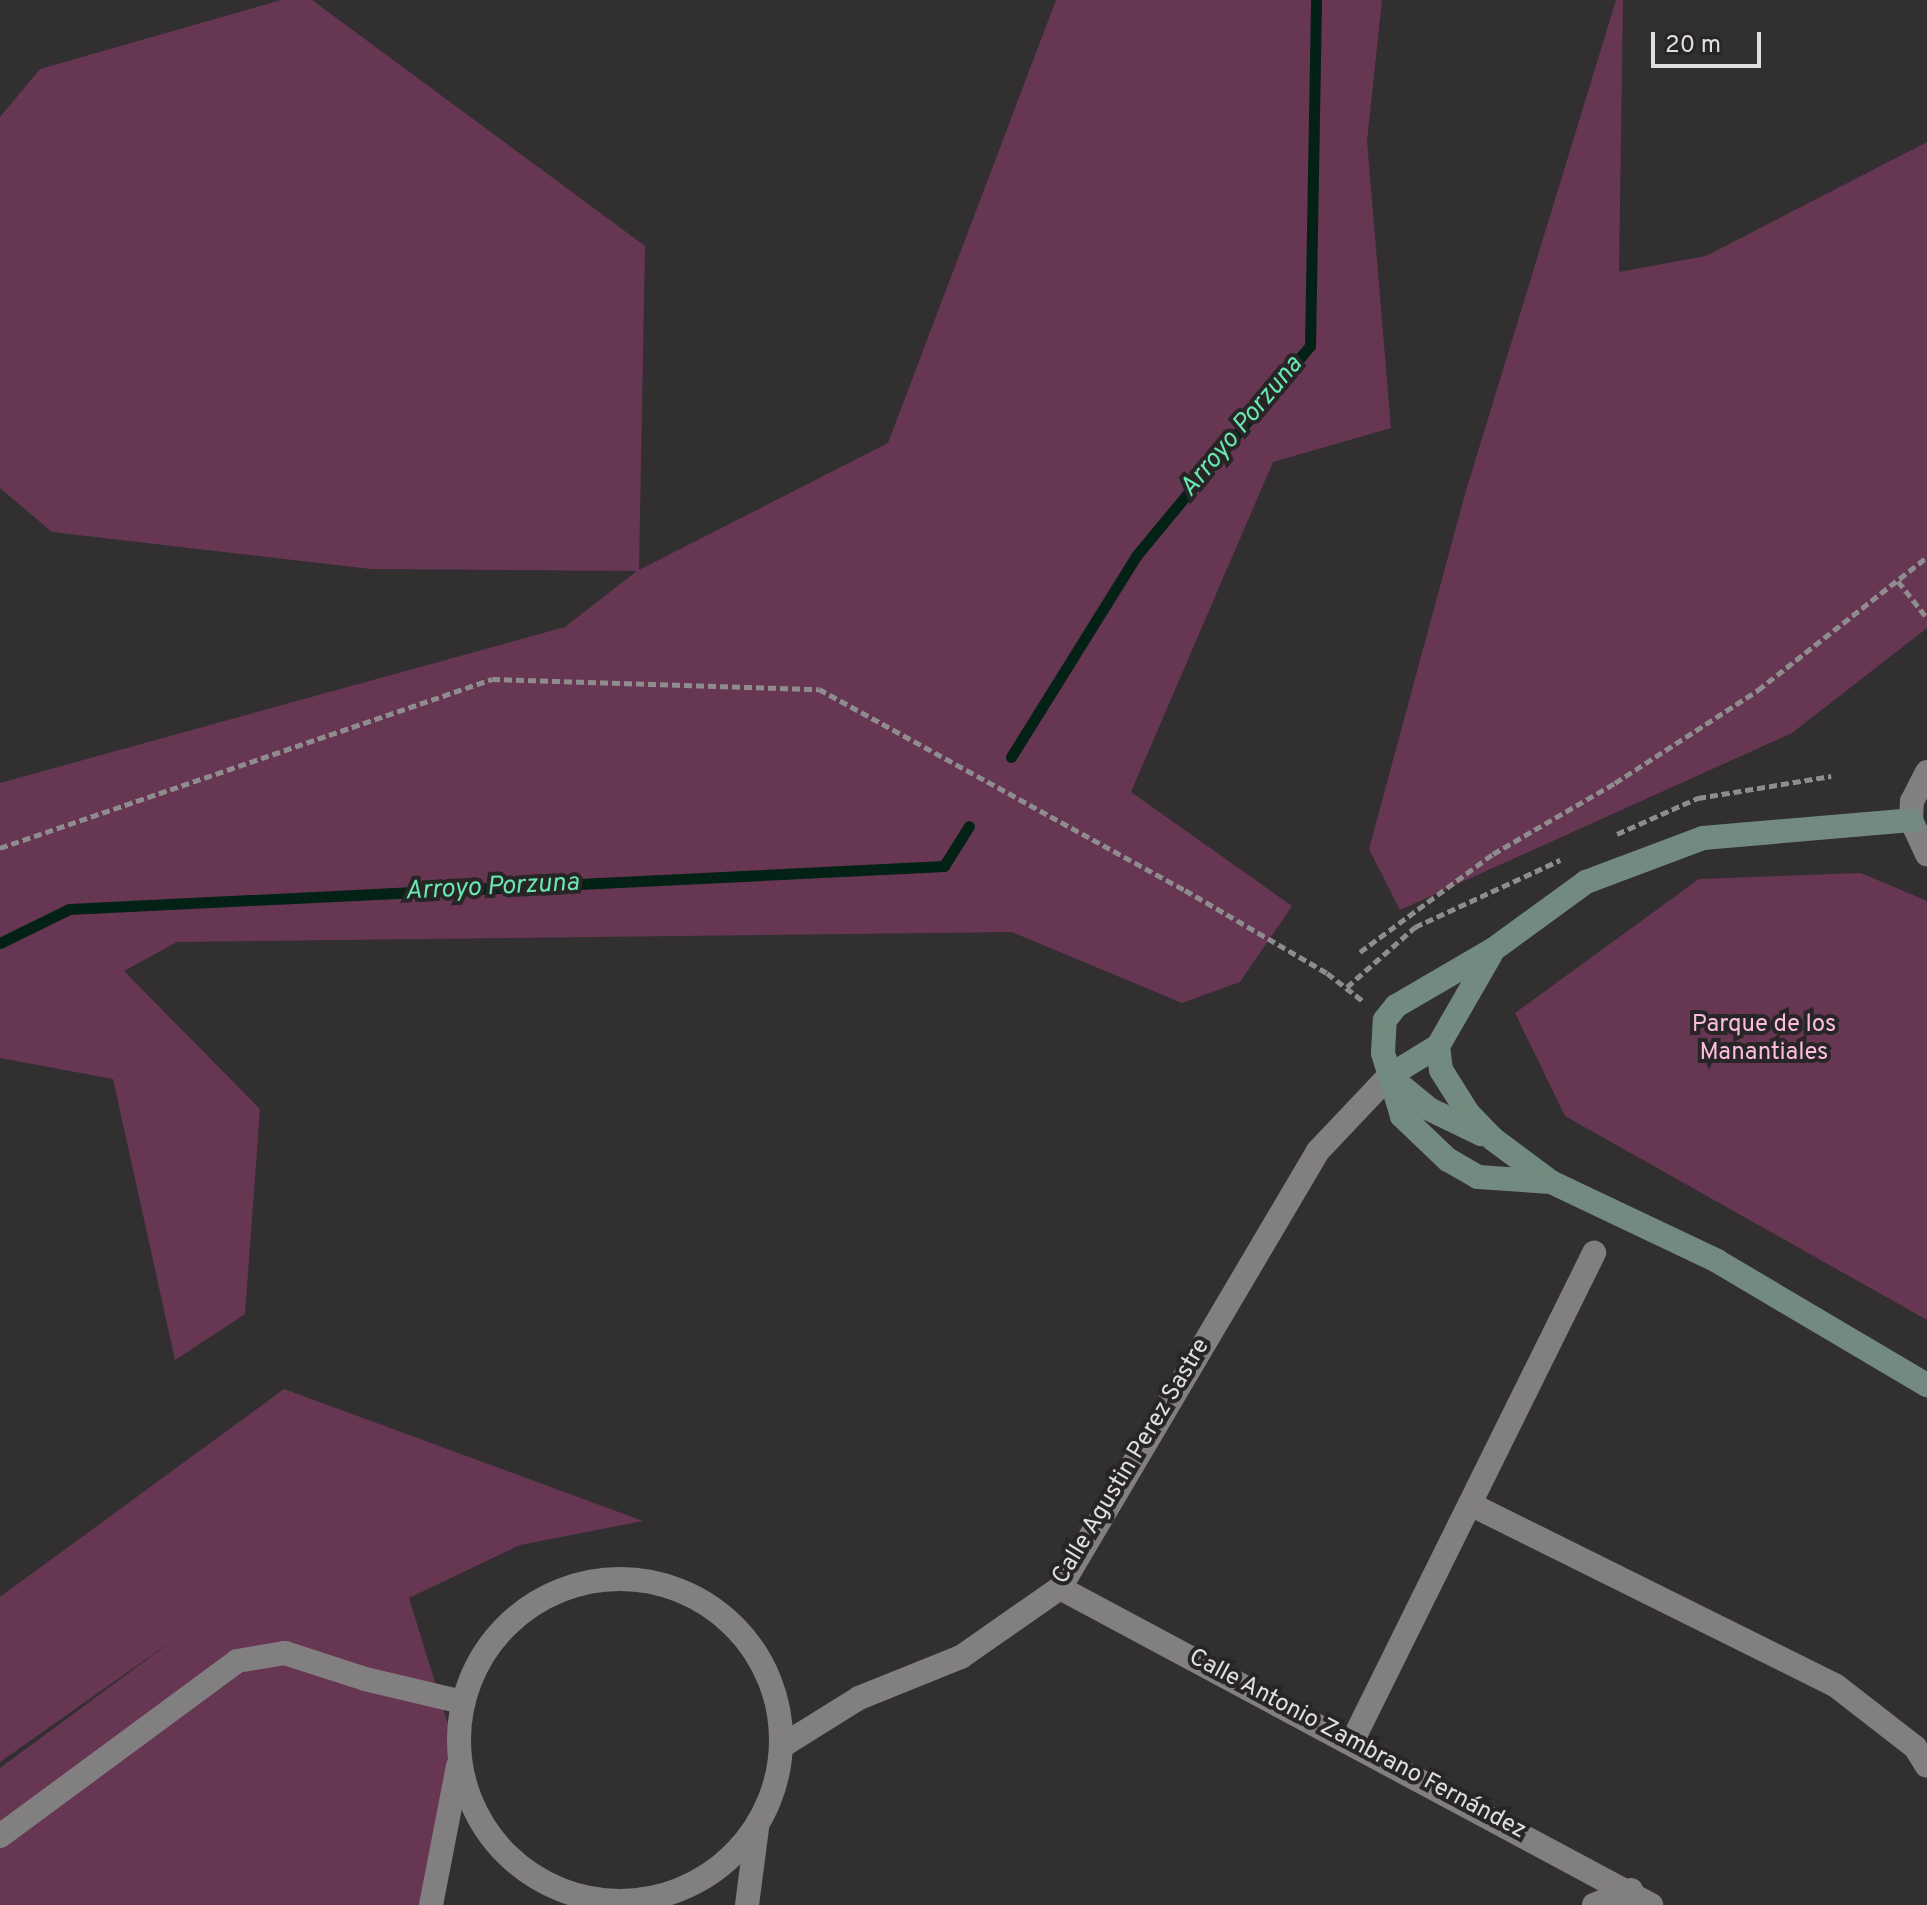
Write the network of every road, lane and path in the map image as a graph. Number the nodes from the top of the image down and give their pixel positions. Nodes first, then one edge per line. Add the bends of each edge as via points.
1 (1927, 557) edge
2 (1898, 581) junction
3 (1927, 618) edge
4 (1927, 772) edge
5 (1911, 820) junction
6 (0, 848) edge
7 (1927, 854) edge
8 (1494, 949) junction
9 (1360, 952) dead end
10 (1385, 1020) junction
11 (1438, 1046) junction
12 (1389, 1076) junction
13 (1493, 1139) junction
14 (1551, 1182) junction
15 (1594, 1253) dead end
16 (1927, 1385) edge
17 (1470, 1504) junction
18 (1060, 1588) junction
19 (462, 1702) junction
20 (1352, 1742) junction
21 (782, 1746) junction
22 (459, 1760) junction
23 (1927, 1766) edge
24 (757, 1828) junction
25 (0, 1836) edge
26 (1631, 1890) junction
27 (431, 1905) edge
28 (747, 1905) edge
29 (1594, 1905) edge
30 (1651, 1905) edge

1 - 2 path
2 - 3 path
2 - 9 path via 1758,690 1493,854
4 - 5 street via 1912,801
5 - 7 street
5 - 8 street via 1703,838 1586,882
6 - 10 path via 492,679 819,689 1314,966
8 - 10 street via 1396,1006
8 - 11 street
10 - 12 street via 1383,1053
11 - 12 street
11 - 13 street via 1441,1070 1468,1113
12 - 13 street via 1429,1109
12 - 14 street via 1402,1116 1448,1160 1478,1177
12 - 18 street, Calle Agustin Perez Sastre via 1318,1151
13 - 14 street
14 - 16 street via 1717,1261
15 - 17 street
17 - 20 street
17 - 23 street via 1835,1685 1915,1747
18 - 20 street, Calle Antonio Zambrano Fernández
18 - 21 street, Calle Agustin Perez Sastre via 961,1657 859,1698
19 - 21 street via 482,1653 517,1614 563,1588 615,1578 667,1585 703,1603 752,1646 776,1693
19 - 22 street
19 - 25 street via 285,1653 237,1661
20 - 26 street, Calle Antonio Zambrano Fernández
21 - 24 street via 775,1789
22 - 24 street via 473,1807 500,1849 538,1880 584,1898 634,1901 682,1890 724,1865
22 - 27 street
24 - 28 street
26 - 29 street
26 - 30 street, Calle Antonio Zambrano Fernández

